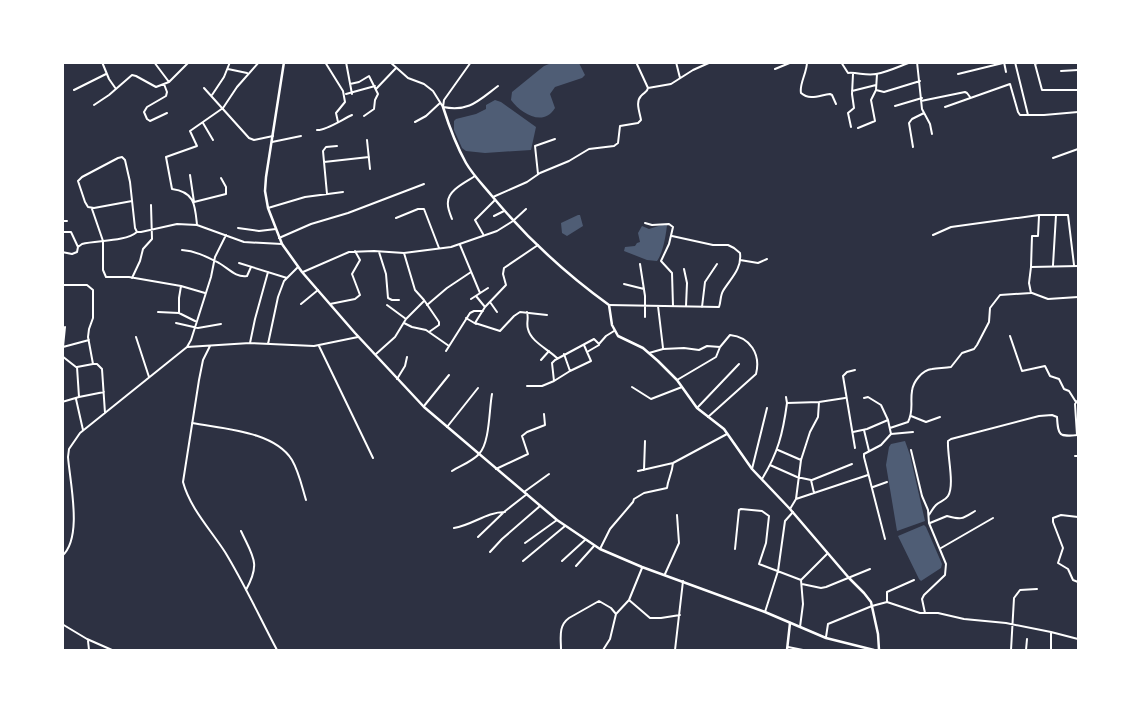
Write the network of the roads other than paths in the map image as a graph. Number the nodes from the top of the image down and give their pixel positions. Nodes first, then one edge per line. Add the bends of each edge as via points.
1 (102, 62) edge
2 (154, 62) edge
3 (189, 62) edge
4 (230, 62) edge
5 (258, 62) edge
6 (284, 62) edge
7 (325, 62) edge
8 (346, 62) edge
9 (636, 62) edge
10 (676, 62) edge
11 (711, 62) edge
12 (792, 62) edge
13 (807, 62) edge
14 (841, 62) edge
15 (911, 62) edge
16 (1007, 62) edge
17 (1015, 62) edge
18 (1040, 62) edge
19 (392, 63) edge
20 (470, 63) edge
21 (916, 63) edge
22 (1004, 63) edge
23 (396, 68) junction
24 (228, 69) junction
25 (775, 69) dead end
26 (1078, 70) edge
27 (1061, 71) dead end
28 (1006, 72) dead end
29 (852, 73) junction
30 (106, 74) junction
31 (248, 74) junction
32 (877, 74) junction
33 (958, 74) dead end
34 (680, 78) junction
35 (920, 81) junction
36 (169, 82) junction
37 (163, 84) junction
38 (350, 84) junction
39 (876, 85) junction
40 (498, 86) dead end
41 (204, 88) dead end
42 (375, 88) junction
43 (648, 88) junction
44 (116, 89) junction
45 (74, 90) dead end
46 (876, 90) junction
47 (1078, 90) edge
48 (852, 92) junction
49 (344, 94) junction
50 (352, 94) junction
51 (212, 95) junction
52 (970, 97) junction
53 (922, 99) junction
54 (440, 103) junction
55 (836, 104) dead end
56 (94, 105) dead end
57 (895, 106) dead end
58 (442, 107) junction
59 (945, 107) dead end
60 (223, 108) junction
61 (1078, 112) edge
62 (167, 113) dead end
63 (924, 113) junction
64 (352, 115) dead end
65 (1028, 115) junction
66 (364, 116) dead end
67 (338, 122) junction
68 (415, 122) dead end
69 (203, 123) junction
70 (851, 128) dead end
71 (858, 128) dead end
72 (317, 130) dead end
73 (932, 134) dead end
74 (273, 136) junction
75 (301, 136) dead end
76 (555, 139) dead end
77 (212, 140) dead end
78 (367, 140) dead end
79 (272, 142) junction
80 (337, 146) dead end
81 (912, 147) dead end
82 (1078, 149) edge
83 (369, 157) junction
84 (1053, 158) dead end
85 (324, 162) junction
86 (370, 169) dead end
87 (190, 174) dead end
88 (538, 174) junction
89 (475, 176) junction
90 (221, 178) dead end
91 (424, 184) dead end
92 (343, 192) dead end
93 (327, 194) junction
94 (494, 198) junction
95 (132, 201) junction
96 (194, 202) junction
97 (151, 205) dead end
98 (92, 208) junction
99 (268, 208) junction
100 (526, 210) dead end
101 (504, 211) junction
102 (1039, 215) junction
103 (1056, 215) junction
104 (494, 216) dead end
105 (396, 218) dead end
106 (452, 219) dead end
107 (67, 220) dead end
108 (62, 221) edge
109 (512, 221) junction
110 (645, 223) dead end
111 (197, 225) junction
112 (238, 228) dead end
113 (276, 229) junction
114 (151, 230) junction
115 (62, 232) edge
116 (137, 232) junction
117 (933, 234) dead end
118 (226, 235) junction
119 (484, 235) junction
120 (672, 236) junction
121 (279, 238) junction
122 (103, 241) junction
123 (282, 244) junction
124 (460, 244) junction
125 (538, 245) junction
126 (78, 247) junction
127 (439, 248) junction
128 (182, 250) dead end
129 (355, 251) junction
130 (379, 251) junction
131 (62, 252) edge
132 (404, 253) junction
133 (767, 259) dead end
134 (740, 260) junction
135 (214, 262) junction
136 (239, 263) dead end
137 (640, 264) dead end
138 (718, 264) dead end
139 (1053, 265) junction
140 (251, 266) junction
141 (1074, 266) junction
142 (1078, 266) edge
143 (299, 267) junction
144 (1031, 267) junction
145 (684, 269) dead end
146 (268, 272) junction
147 (302, 272) junction
148 (471, 272) junction
149 (132, 278) junction
150 (287, 278) junction
151 (624, 284) dead end
152 (62, 285) edge
153 (182, 286) junction
154 (488, 288) dead end
155 (644, 289) junction
156 (318, 290) junction
157 (205, 293) junction
158 (1031, 293) junction
159 (480, 294) junction
160 (476, 296) junction
161 (1078, 297) edge
162 (472, 299) dead end
163 (398, 300) dead end
164 (424, 300) junction
165 (490, 302) junction
166 (301, 304) dead end
167 (330, 304) junction
168 (387, 305) dead end
169 (427, 305) junction
170 (609, 305) junction
171 (645, 306) junction
172 (658, 306) junction
173 (672, 306) junction
174 (686, 306) junction
175 (485, 307) junction
176 (702, 307) junction
177 (483, 311) junction
178 (158, 312) dead end
179 (498, 312) dead end
180 (527, 312) junction
181 (179, 313) junction
182 (547, 315) dead end
183 (645, 317) dead end
184 (466, 318) junction
185 (406, 319) junction
186 (196, 321) junction
187 (176, 323) dead end
188 (404, 323) junction
189 (221, 324) dead end
190 (476, 324) junction
191 (65, 327) dead end
192 (195, 328) junction
193 (614, 331) junction
194 (429, 332) junction
195 (1010, 336) dead end
196 (136, 337) dead end
197 (359, 337) junction
198 (89, 340) junction
199 (63, 343) edge
200 (250, 343) junction
201 (268, 344) junction
202 (600, 344) junction
203 (584, 345) junction
204 (210, 346) junction
205 (319, 346) junction
206 (449, 346) junction
207 (187, 347) junction
208 (720, 347) junction
209 (63, 348) edge
210 (663, 349) junction
211 (446, 351) dead end
212 (549, 351) junction
213 (587, 352) junction
214 (649, 353) junction
215 (376, 354) junction
216 (564, 354) junction
217 (62, 356) edge
218 (407, 357) dead end
219 (557, 358) junction
220 (541, 360) dead end
221 (93, 364) junction
222 (739, 364) dead end
223 (77, 367) junction
224 (855, 370) dead end
225 (570, 371) junction
226 (449, 375) dead end
227 (149, 378) junction
228 (397, 379) junction
229 (677, 380) junction
230 (554, 381) junction
231 (527, 386) dead end
232 (632, 387) dead end
233 (682, 387) junction
234 (478, 388) dead end
235 (104, 392) junction
236 (492, 394) dead end
237 (79, 397) junction
238 (786, 397) dead end
239 (846, 398) junction
240 (864, 398) dead end
241 (76, 399) junction
242 (1078, 400) edge
243 (62, 402) edge
244 (819, 402) junction
245 (1076, 402) junction
246 (787, 403) junction
247 (424, 407) junction
248 (698, 408) junction
249 (767, 408) dead end
250 (105, 413) junction
251 (544, 414) dead end
252 (911, 416) junction
253 (940, 417) dead end
254 (708, 418) junction
255 (888, 420) junction
256 (191, 423) junction
257 (447, 427) junction
258 (890, 428) junction
259 (864, 430) junction
260 (84, 431) junction
261 (914, 432) dead end
262 (852, 433) junction
263 (727, 434) junction
264 (891, 434) junction
265 (1078, 435) edge
266 (645, 441) dead end
267 (855, 448) dead end
268 (778, 450) junction
269 (911, 450) dead end
270 (869, 451) junction
271 (479, 454) junction
272 (1075, 456) dead end
273 (1078, 456) edge
274 (373, 458) dead end
275 (801, 460) junction
276 (673, 463) junction
277 (852, 464) dead end
278 (770, 465) junction
279 (496, 469) junction
280 (752, 469) junction
281 (644, 470) junction
282 (452, 471) dead end
283 (638, 471) dead end
284 (549, 474) dead end
285 (869, 475) junction
286 (798, 477) junction
287 (761, 480) junction
288 (811, 480) junction
289 (887, 482) dead end
290 (872, 487) junction
291 (525, 493) junction
292 (814, 493) junction
293 (796, 499) junction
294 (306, 500) dead end
295 (541, 506) junction
296 (790, 509) junction
297 (975, 511) dead end
298 (505, 512) junction
299 (793, 512) junction
300 (677, 515) dead end
301 (929, 515) junction
302 (1078, 517) edge
303 (993, 518) dead end
304 (557, 520) junction
305 (929, 523) junction
306 (566, 526) junction
307 (454, 528) dead end
308 (241, 532) dead end
309 (478, 537) dead end
310 (886, 539) dead end
311 (585, 540) junction
312 (525, 543) dead end
313 (595, 545) junction
314 (941, 548) junction
315 (600, 549) junction
316 (735, 549) dead end
317 (490, 552) dead end
318 (828, 553) junction
319 (62, 556) edge
320 (523, 561) dead end
321 (562, 561) dead end
322 (576, 566) dead end
323 (642, 567) junction
324 (870, 569) dead end
325 (778, 571) junction
326 (665, 574) junction
327 (849, 578) junction
328 (801, 580) junction
329 (914, 580) dead end
330 (683, 581) junction
331 (1078, 582) edge
332 (802, 584) junction
333 (1037, 589) dead end
334 (246, 590) junction
335 (629, 600) junction
336 (887, 602) junction
337 (872, 606) junction
338 (765, 612) junction
339 (925, 613) junction
340 (616, 614) junction
341 (680, 615) junction
342 (790, 623) junction
343 (62, 624) edge
344 (1014, 625) junction
345 (800, 627) junction
346 (1052, 632) junction
347 (826, 638) junction
348 (87, 639) junction
349 (1027, 639) dead end
350 (1078, 639) edge
351 (787, 649) edge
352 (89, 650) edge
353 (112, 650) edge
354 (277, 650) edge
355 (561, 650) edge
356 (603, 650) edge
357 (675, 650) edge
358 (803, 650) edge
359 (874, 650) edge
360 (879, 650) edge
361 (1011, 650) edge
362 (1026, 650) edge
363 (1051, 650) edge

1 - 30 street
2 - 36 street
3 - 36 street
4 - 24 street
5 - 31 street
6 - 74 main road
7 - 49 street
8 - 38 street
9 - 43 street
10 - 34 street
11 - 34 street
12 - 25 street
13 - 55 street via 801,94 810,97 830,94
14 - 29 street via 846,73
15 - 32 street
16 - 22 street
17 - 65 street
18 - 47 street via 1035,64 1042,90
19 - 23 street
20 - 58 street
21 - 35 street
22 - 28 street
22 - 33 street
23 - 42 street
23 - 54 street via 433,91
24 - 31 street
24 - 51 street
26 - 27 street
29 - 32 street
29 - 48 street
30 - 44 street
30 - 45 street
31 - 60 street
32 - 39 street
34 - 43 street via 671,84
35 - 46 street via 884,92
35 - 53 street
36 - 37 street
37 - 44 street via 154,87 133,75
37 - 62 street via 166,96 147,106 144,112 150,121
38 - 42 street via 369,76
38 - 50 street
39 - 46 street
39 - 48 street
40 - 58 street via 465,108
41 - 51 street
42 - 50 street
42 - 66 street via 378,95 374,109
43 - 88 street via 638,101 641,120 620,126 618,143 589,149
44 - 56 street
46 - 71 street via 871,100 875,122
48 - 70 street via 854,108 848,113
49 - 50 street
49 - 67 street via 345,102 336,113
51 - 60 street
52 - 53 street via 965,92
52 - 59 street
52 - 65 street via 1010,84 1019,114
53 - 57 street
53 - 63 street
54 - 58 street
54 - 68 street
58 - 89 main road via 466,164
60 - 69 street
60 - 74 street via 249,138
61 - 65 street
63 - 73 street
63 - 81 street via 909,123
64 - 67 street
67 - 72 street via 325,130
69 - 77 street
69 - 96 street via 190,131 197,146 166,157 172,189 183,192
74 - 79 main road
75 - 79 street
76 - 88 street via 535,146
78 - 83 street
79 - 99 main road via 265,191
80 - 85 street via 324,149
82 - 84 street
83 - 85 street
83 - 86 street
85 - 93 street
87 - 96 street
88 - 94 street
89 - 94 main road
89 - 106 street via 449,197
90 - 96 street via 226,194
91 - 121 street
92 - 93 street
93 - 99 street
94 - 101 main road
94 - 119 street via 475,220
95 - 98 street
95 - 98 street via 125,160 121,157 79,179 85,202
95 - 116 street
96 - 111 street
97 - 114 street
98 - 122 street
99 - 113 main road
100 - 109 street
101 - 104 street
101 - 109 main road
102 - 103 street
102 - 117 street via 951,227
102 - 144 street via 1038,236 1032,236
103 - 139 street
103 - 141 street via 1068,215
105 - 127 street via 424,209
107 - 108 street
109 - 119 street
109 - 125 main road
110 - 120 street via 669,224 673,227
111 - 114 street via 177,224
111 - 118 street
112 - 113 street
113 - 121 main road
114 - 116 street
114 - 149 street via 152,239 142,251
115 - 126 street via 71,232
116 - 122 street
118 - 123 street via 251,243
118 - 135 street
119 - 124 street
120 - 134 street via 734,248 740,253
120 - 173 street via 661,261 672,274
121 - 123 main road
122 - 126 street
122 - 149 street via 104,276
123 - 143 main road
124 - 127 street
124 - 148 street
125 - 165 street via 504,268 506,285
125 - 170 main road via 566,272
126 - 131 street via 74,254
127 - 132 street
128 - 135 street via 198,253
129 - 130 street
129 - 147 street
129 - 167 street via 360,260 352,274 360,295
130 - 132 street
130 - 163 street via 386,274 388,298
132 - 164 street via 414,290
133 - 134 street via 758,263
134 - 176 street via 721,295 719,307
135 - 140 street via 239,276 247,276
135 - 157 street
136 - 140 street
137 - 155 street
138 - 176 street via 705,282
139 - 141 street
139 - 144 street
140 - 146 street
141 - 142 street
143 - 147 main road
143 - 150 street
144 - 158 street
145 - 174 street
146 - 150 street
146 - 200 street
147 - 156 main road
148 - 159 street
148 - 169 street
149 - 153 street
150 - 201 street via 278,297
151 - 155 street
152 - 198 street via 87,285 93,290
153 - 157 street
153 - 181 street
154 - 159 street
155 - 171 street
156 - 166 street
156 - 167 main road
157 - 186 street
158 - 161 street via 1048,298
158 - 252 street via 1000,296 990,308 988,324 974,349 962,353 951,367 932,369 920,376 912,389
159 - 160 street
160 - 162 street
160 - 175 street
164 - 169 street
164 - 185 street
165 - 175 street
165 - 179 street
167 - 197 main road
168 - 185 street
169 - 194 street via 440,323
170 - 171 street
170 - 193 main road
171 - 172 street
171 - 183 street
172 - 173 street
172 - 210 street
173 - 174 street
174 - 176 street
175 - 177 street
177 - 184 street via 474,311
177 - 190 street
178 - 181 street
180 - 182 street
180 - 190 street via 518,313 500,331
180 - 212 street via 530,335
181 - 186 street
184 - 190 street
184 - 206 street
185 - 188 street
186 - 192 street
187 - 192 street
188 - 194 street
188 - 215 street via 395,337
189 - 192 street
191 - 199 street
192 - 207 street
193 - 202 street
193 - 214 main road
194 - 206 street
195 - 245 street via 1022,371 1045,366 1050,376 1059,379
196 - 227 street
197 - 205 street
197 - 215 main road
198 - 209 street
198 - 221 street
199 - 209 street
200 - 201 street
200 - 204 street
201 - 205 street
202 - 203 street via 594,339
202 - 213 street
203 - 213 street
203 - 216 street
204 - 207 street
204 - 256 street via 202,367
205 - 274 street
206 - 211 street
207 - 227 street
208 - 210 street
208 - 229 street via 716,357
208 - 254 street via 730,335 748,341 758,364 756,374
210 - 214 street
212 - 219 street
212 - 220 street
213 - 225 street via 591,361
214 - 229 main road
215 - 228 main road
216 - 219 street
216 - 225 street
217 - 223 street
218 - 228 street via 406,366
219 - 230 street via 552,363
221 - 223 street
221 - 235 street via 102,369
222 - 248 street
223 - 237 street
224 - 239 street via 843,376
225 - 230 street
226 - 247 street
227 - 250 street
228 - 247 main road
229 - 233 main road
230 - 231 street via 542,386
232 - 233 street via 651,399
233 - 248 main road
234 - 257 street
235 - 237 street
235 - 250 street
236 - 271 street via 489,430
237 - 241 street
238 - 246 street
239 - 244 street
239 - 262 street
240 - 255 street via 881,405
241 - 243 street
241 - 260 street
242 - 245 street
244 - 246 street
244 - 275 street via 818,417
245 - 265 street
246 - 268 street
247 - 257 main road
248 - 254 main road
249 - 280 street
250 - 260 street
251 - 279 street via 545,425 522,436 528,454
252 - 253 street via 926,422
252 - 258 street via 908,422
254 - 263 main road
255 - 258 street
255 - 259 street
256 - 294 street via 252,435 276,444 292,460
256 - 334 street via 183,473 184,488
257 - 271 main road
258 - 264 street
259 - 262 street
259 - 270 street
260 - 319 street via 69,449 74,532 68,550
261 - 264 street
262 - 267 street
263 - 276 street
263 - 280 main road
264 - 270 street
265 - 301 street via 1060,434 1057,417 1052,415 951,439 948,441 949,495
266 - 281 street
268 - 275 street
268 - 278 street
269 - 301 street
270 - 285 street via 864,457
271 - 279 main road
271 - 282 street
272 - 273 street
275 - 286 street
276 - 281 street
276 - 315 street via 667,488 644,493 634,499 610,529
277 - 288 street
278 - 286 street
278 - 287 street
279 - 291 main road
280 - 287 main road
281 - 283 street
284 - 291 street
285 - 290 street
285 - 292 street
286 - 288 street
286 - 293 street
287 - 296 main road
288 - 292 street
289 - 290 street
290 - 310 street
291 - 295 main road
291 - 298 street
292 - 293 street
293 - 296 street
295 - 304 main road
295 - 317 street
296 - 299 main road
297 - 305 street via 963,519 944,516
298 - 307 street via 489,514
298 - 309 street
299 - 318 main road
299 - 325 street via 786,521
300 - 326 street via 680,542
301 - 305 street
302 - 331 street via 1058,515 1053,518 1063,548 1058,563 1068,569
303 - 314 street
304 - 306 main road
304 - 312 street
305 - 314 street
306 - 311 main road
306 - 320 street
308 - 334 street via 256,563
311 - 313 main road
311 - 321 street
313 - 315 main road
313 - 322 street
314 - 339 street via 946,564 945,575 925,593 922,599
315 - 323 main road
316 - 325 street via 739,510 762,511 768,516 769,529 764,552 758,562 760,566
318 - 327 main road
318 - 328 street
323 - 326 main road
323 - 335 street
324 - 327 street
325 - 328 street
325 - 338 street
326 - 330 main road
327 - 332 street via 821,588
327 - 337 main road
328 - 332 street
329 - 336 street via 887,592
330 - 338 main road
330 - 341 street
332 - 345 street
333 - 344 street via 1023,589 1017,593 1014,598
334 - 354 street
335 - 340 street
335 - 341 street via 650,618
336 - 337 street
336 - 339 street
337 - 347 street via 828,624
337 - 360 main road
338 - 342 main road
339 - 344 street
340 - 355 street via 598,601 564,621
340 - 356 street via 610,639
341 - 357 street
342 - 345 main road
342 - 351 main road
343 - 348 street
344 - 346 street
344 - 361 street
345 - 347 main road
346 - 350 street
346 - 363 street
347 - 359 main road
348 - 352 street
348 - 353 street
349 - 362 street
351 - 358 street

